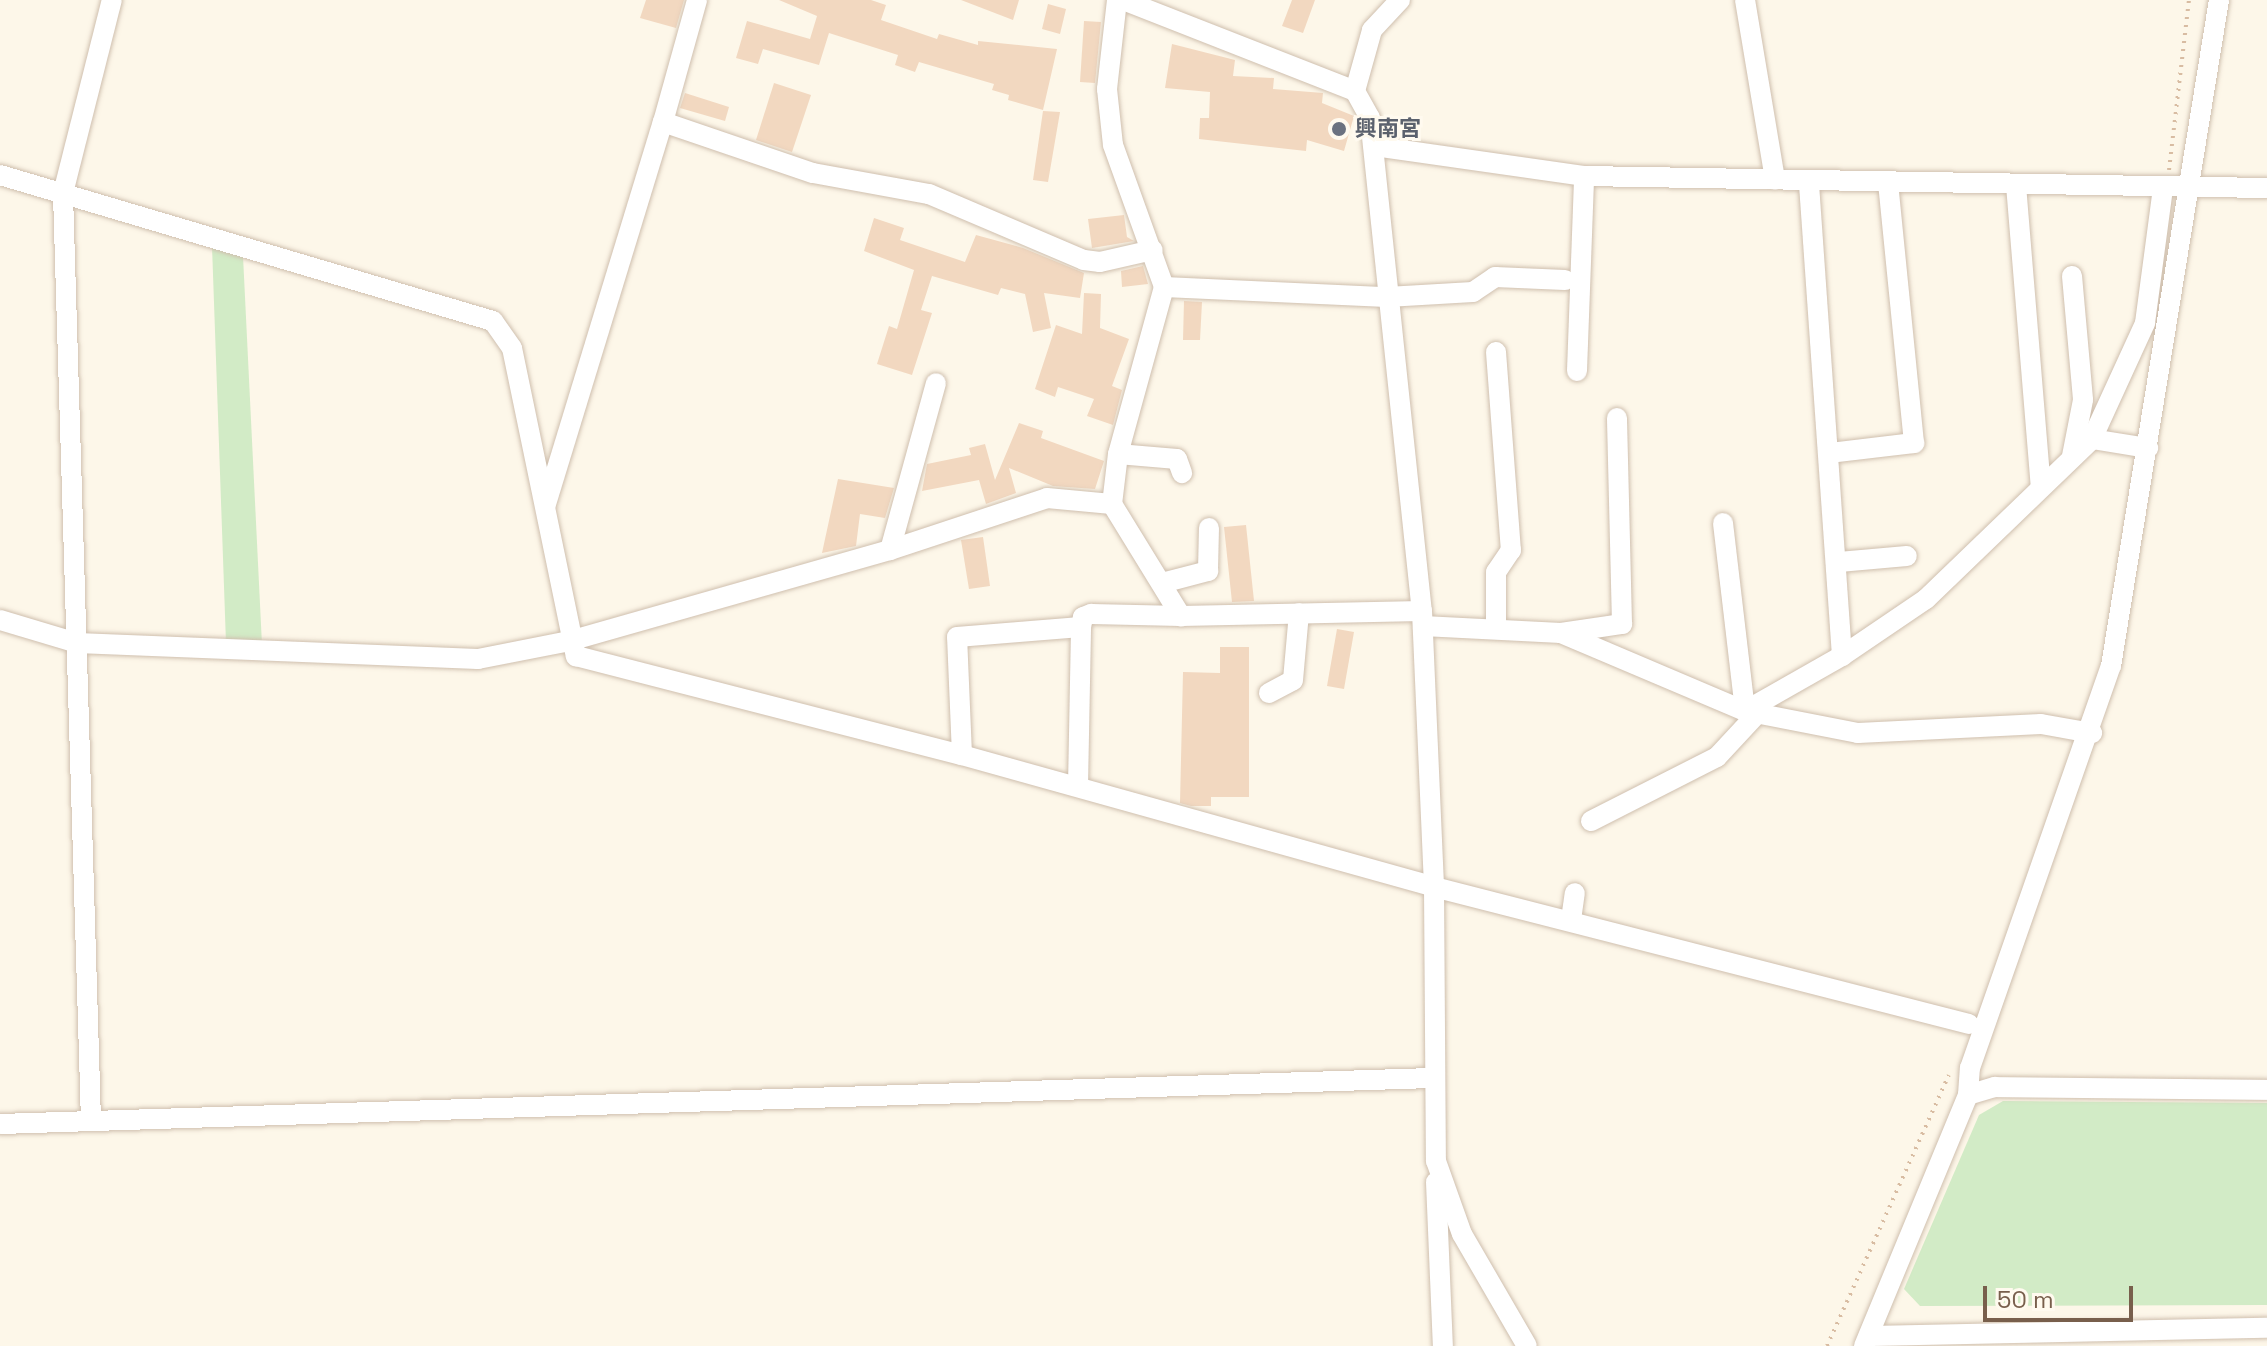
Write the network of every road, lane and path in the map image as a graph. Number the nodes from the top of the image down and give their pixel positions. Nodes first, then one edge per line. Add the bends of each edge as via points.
1 (112, 0) edge
2 (697, 0) edge
3 (1120, 0) edge
4 (1400, 0) edge
5 (1745, 0) edge
6 (2189, 0) edge
7 (2219, 0) edge
8 (1355, 91) junction
9 (663, 122) junction
10 (1374, 146) junction
11 (0, 175) edge
12 (1584, 176) junction
13 (1775, 180) junction
14 (1809, 181) junction
15 (1888, 182) junction
16 (2016, 185) junction
17 (2193, 187) junction
18 (2165, 188) junction
19 (2267, 188) edge
20 (63, 193) junction
21 (1153, 250) junction
22 (2072, 276) dead end
23 (1565, 280) dead end
24 (1164, 287) junction
25 (1387, 297) junction
26 (1496, 352) dead end
27 (1577, 371) dead end
28 (936, 383) dead end
29 (1617, 418) dead end
30 (2092, 439) junction
31 (2148, 448) junction
32 (1830, 453) junction
33 (1118, 454) junction
34 (2072, 456) junction
35 (1182, 473) dead end
36 (2041, 486) junction
37 (546, 504) junction
38 (1112, 504) junction
39 (1723, 523) dead end
40 (1209, 528) dead end
41 (890, 550) junction
42 (1907, 556) dead end
43 (1839, 562) junction
44 (1162, 583) junction
45 (1299, 613) junction
46 (1181, 616) junction
47 (1422, 619) junction
48 (0, 620) edge
49 (1496, 626) junction
50 (1081, 627) junction
51 (1561, 633) junction
52 (570, 641) junction
53 (77, 643) junction
54 (1842, 656) junction
55 (1269, 693) dead end
56 (1751, 712) junction
57 (2092, 733) junction
58 (962, 755) junction
59 (1078, 786) junction
60 (1591, 821) dead end
61 (1434, 887) junction
62 (1575, 893) dead end
63 (1571, 920) junction
64 (1969, 1024) dead end
65 (1953, 1064) dead end
66 (1432, 1078) junction
67 (2267, 1090) edge
68 (1968, 1095) junction
69 (91, 1121) junction
70 (0, 1124) edge
71 (1436, 1161) junction
72 (2267, 1328) edge
73 (1866, 1341) edge
74 (1443, 1346) edge
75 (1527, 1346) edge
76 (1827, 1346) edge

1 - 20 street
2 - 9 street
3 - 8 street
3 - 21 street via 1107,89 1113,145
4 - 8 street via 1372,30
5 - 13 street
6 - 18 path
7 - 17 street
8 - 10 street via 1365,102
9 - 21 street via 813,173 929,194 1084,260 1100,262
9 - 37 street
10 - 12 street
10 - 25 street
11 - 20 street
12 - 13 street
12 - 27 street
13 - 14 street
14 - 15 street
14 - 32 street
15 - 16 street
15 - 32 street via 1914,443
16 - 18 street
16 - 36 street
17 - 18 street
17 - 19 street
17 - 31 street
18 - 30 street via 2145,323
20 - 37 street via 493,321 512,348
20 - 53 street
21 - 24 street
22 - 34 street via 2083,400
23 - 25 street via 1495,277 1473,292
24 - 25 street
24 - 33 street
25 - 47 street
26 - 49 street via 1511,550 1496,572
28 - 41 street
29 - 51 street via 1622,624
30 - 31 street
30 - 34 street
31 - 57 street via 2111,666
32 - 43 street
33 - 35 street via 1177,459
33 - 38 street
34 - 36 street
36 - 54 street via 1926,599
37 - 52 street
38 - 41 street via 1047,498
38 - 44 street
39 - 56 street
40 - 44 street via 1208,571
41 - 52 street
42 - 43 street
43 - 54 street
44 - 46 street
45 - 46 street
45 - 47 street
45 - 55 street via 1293,680
46 - 50 street via 1091,614 1083,617
47 - 49 street
47 - 61 street
48 - 53 street
49 - 51 street
50 - 58 street via 957,637
50 - 59 street
51 - 56 street
52 - 53 street via 478,659
52 - 58 street via 576,656
53 - 69 street
54 - 56 street
56 - 57 street via 1858,733 2041,724
56 - 60 street via 1717,757
57 - 68 street via 1970,1068
58 - 59 street
59 - 61 street
61 - 63 street
61 - 66 street
62 - 63 street
63 - 64 street
65 - 76 path
66 - 69 street
66 - 71 street
67 - 68 street via 1995,1087
68 - 73 street
69 - 70 street
71 - 74 street
71 - 75 street via 1462,1234
72 - 73 street

